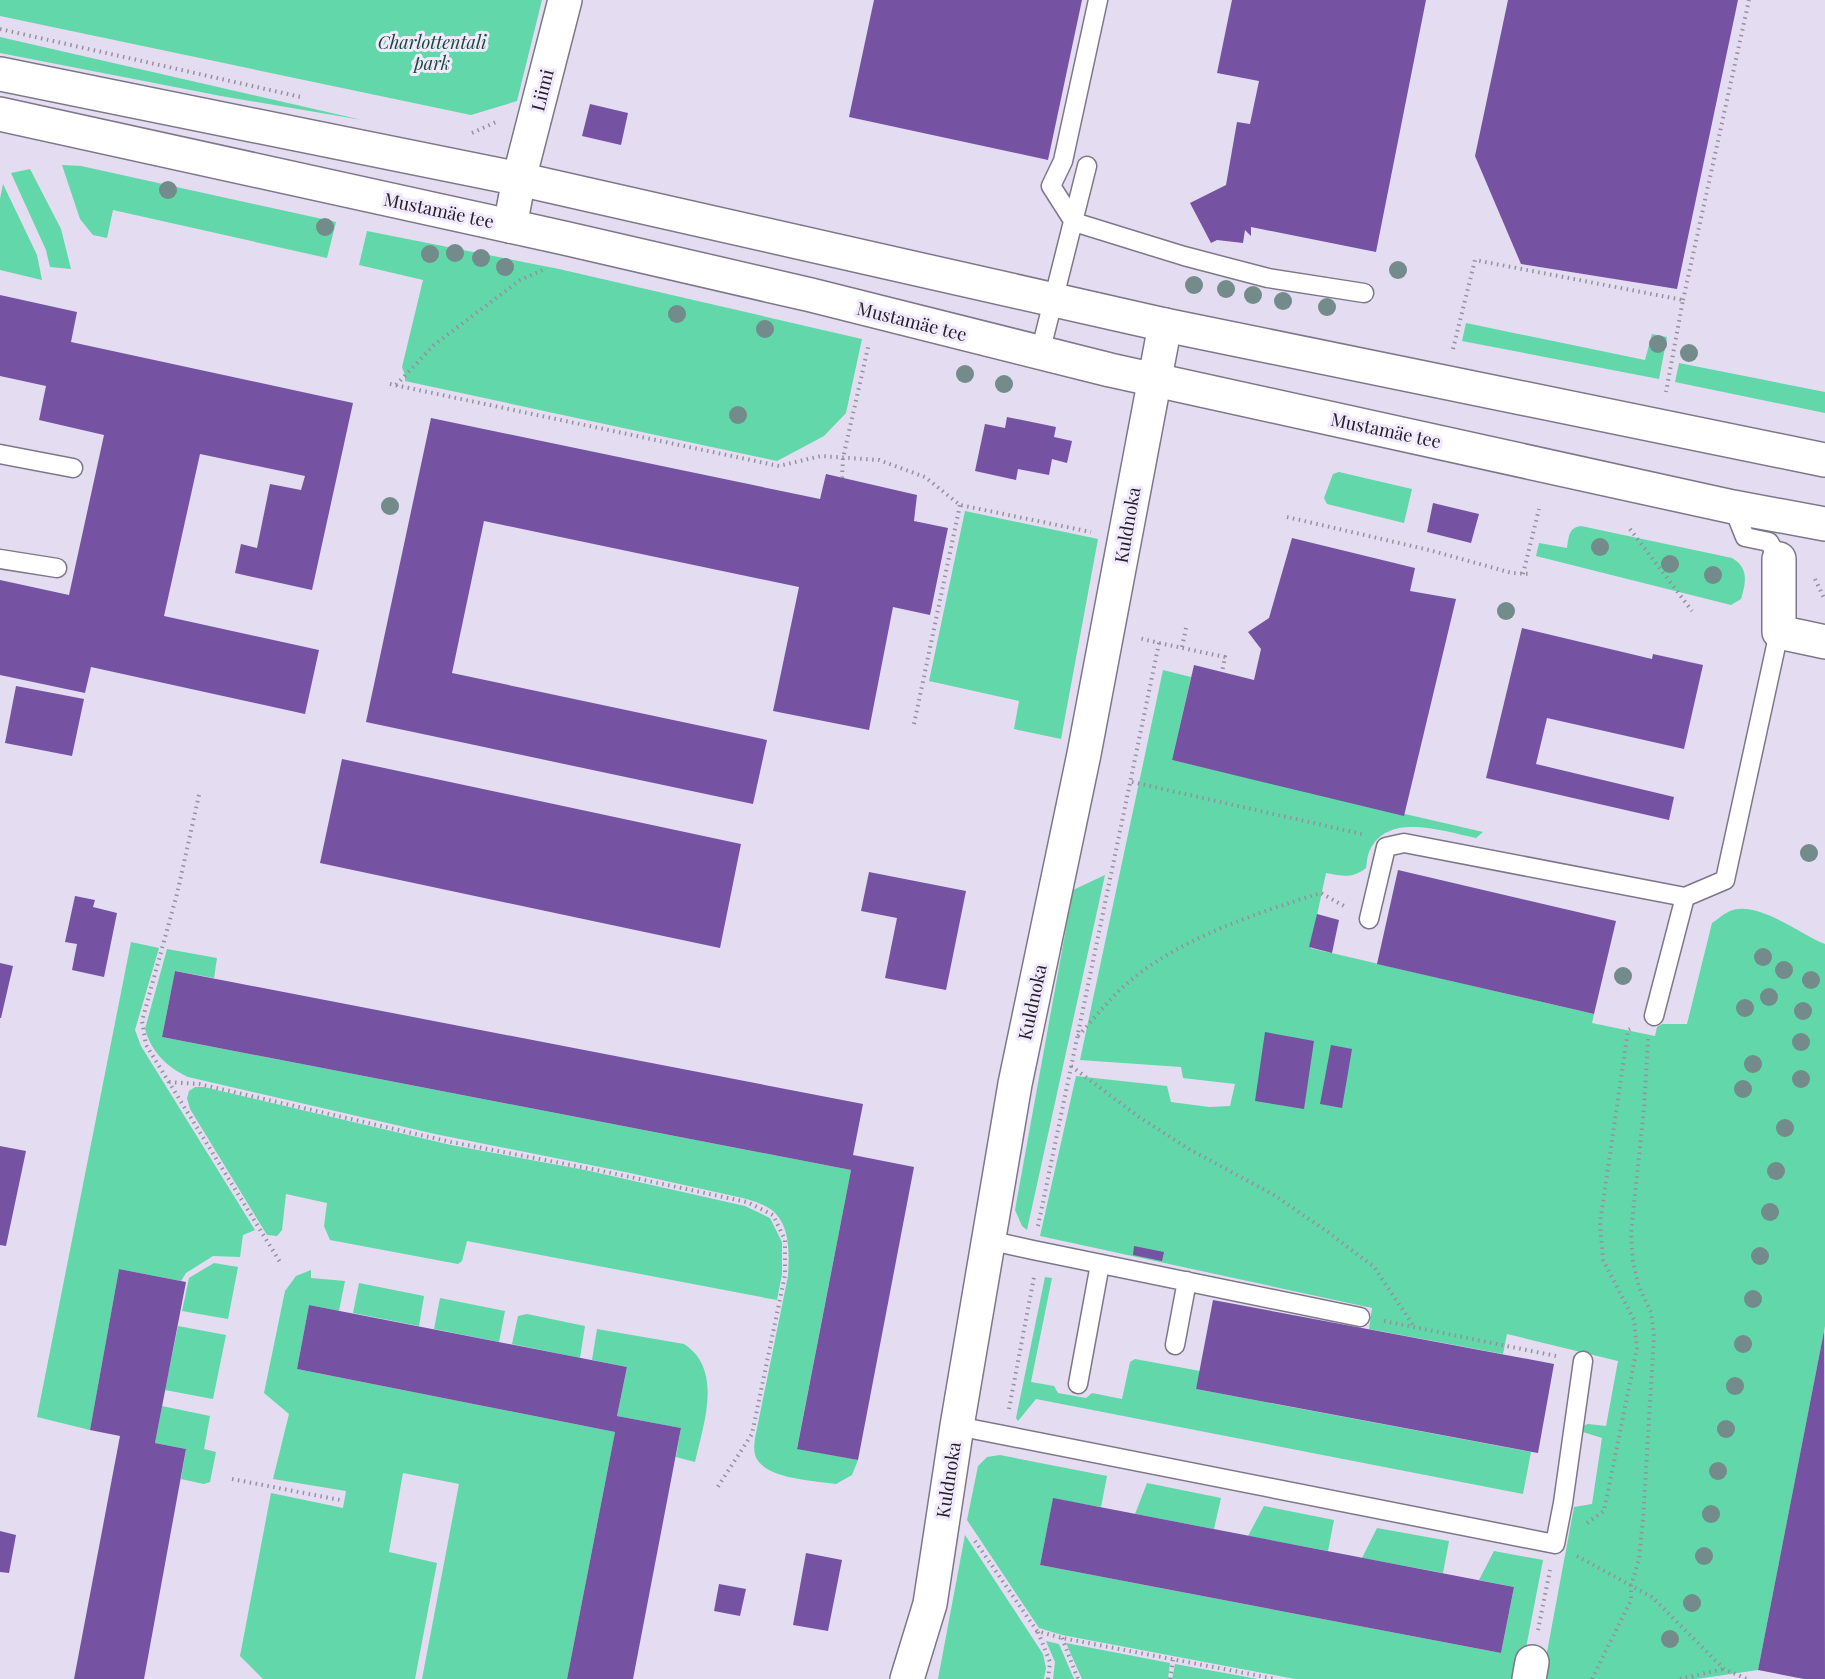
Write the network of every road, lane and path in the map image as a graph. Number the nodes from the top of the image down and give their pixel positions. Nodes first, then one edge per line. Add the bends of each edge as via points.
1 (565, 0) edge
2 (1098, 0) edge
3 (1749, 0) edge
4 (0, 29) edge
5 (0, 74) edge
6 (309, 98) dead end
7 (0, 114) edge
8 (507, 117) dead end
9 (471, 134) dead end
10 (1087, 166) dead end
11 (519, 179) junction
12 (1074, 222) junction
13 (510, 226) junction
14 (549, 267) dead end
15 (1364, 293) dead end
16 (1054, 300) junction
17 (1683, 300) junction
18 (1165, 325) junction
19 (871, 334) dead end
20 (1453, 350) dead end
21 (1040, 353) junction
22 (1154, 380) junction
23 (1666, 393) dead end
24 (0, 454) edge
25 (843, 458) junction
26 (1825, 460) edge
27 (73, 468) dead end
28 (842, 478) dead end
29 (960, 504) junction
30 (1734, 507) junction
31 (1539, 509) dead end
32 (1287, 517) dead end
33 (1825, 524) edge
34 (1630, 529) dead end
35 (1124, 539) junction
36 (0, 559) edge
37 (1779, 560) joint
38 (57, 568) dead end
39 (1524, 574) junction
40 (1531, 574) dead end
41 (1692, 611) dead end
42 (1186, 628) dead end
43 (1779, 632) junction
44 (1825, 642) edge
45 (1160, 643) dead end
46 (1182, 647) junction
47 (1222, 672) dead end
48 (914, 723) dead end
49 (199, 795) dead end
50 (1404, 843) junction
51 (1685, 897) junction
52 (1369, 919) joint
53 (1654, 1016) junction
54 (1077, 1037) junction
55 (1071, 1066) junction
56 (169, 1082) junction
57 (988, 1240) junction
58 (1033, 1251) junction
59 (280, 1262) dead end
60 (1100, 1264) junction
61 (1187, 1281) junction
62 (1360, 1317) joint
63 (1415, 1328) junction
64 (1175, 1345) dead end
65 (1583, 1361) joint
66 (1078, 1384) dead end
67 (957, 1426) junction
68 (1002, 1434) junction
69 (231, 1479) dead end
70 (717, 1488) dead end
71 (340, 1500) dead end
72 (974, 1540) dead end
73 (1555, 1544) junction
74 (1631, 1586) junction
75 (1037, 1632) junction
76 (1062, 1638) junction
77 (1173, 1660) junction
78 (1724, 1669) junction
79 (1531, 1671) edge
80 (907, 1679) edge
81 (1048, 1679) edge
82 (1078, 1679) edge
83 (1170, 1679) edge
84 (1274, 1679) edge
85 (1592, 1679) edge
86 (1680, 1679) edge
87 (1747, 1679) edge

1 - 11 main road, Liimi
2 - 12 lane via 1063,161 1050,186
3 - 17 path
4 - 6 path
5 - 11 main road
7 - 13 main road, Mustamäe tee
8 - 9 path
10 - 12 lane
11 - 13 main road, Liimi
11 - 16 main road
12 - 15 lane via 1268,278
12 - 16 lane
13 - 21 main road, Mustamäe tee via 800,292
14 - 25 path via 520,280 434,345 392,385 779,466 821,456
16 - 18 main road
16 - 21 lane
17 - 20 path via 1475,260
17 - 23 path
18 - 22 main road, Kuldnoka
18 - 26 main road
19 - 25 path
21 - 22 main road, Mustamäe tee
22 - 30 main road, Mustamäe tee
22 - 35 main road, Kuldnoka
24 - 27 lane
25 - 28 path
25 - 29 path via 879,460 925,477
29 - 35 path
29 - 48 path
30 - 33 main road, Mustamäe tee
30 - 37 lane via 1745,537 1769,543
31 - 39 path
32 - 39 path
34 - 41 path
35 - 57 main road, Kuldnoka
36 - 38 lane
37 - 43 main road
39 - 40 path
42 - 46 path
43 - 44 main road
43 - 51 lane via 1725,880
45 - 46 path
46 - 47 path via 1225,657
49 - 56 path via 142,1021 146,1045
50 - 51 lane
50 - 52 lane via 1386,847
50 - 54 path via 1132,782
51 - 53 lane
52 - 54 path via 1321,893 1214,931 1165,956 1123,987
53 - 73 path via 1628,1030 1600,1223 1603,1260 1634,1320 1637,1348 1604,1511
53 - 74 path via 1648,1035 1631,1233 1637,1279 1651,1312 1654,1336 1643,1520 1639,1559
54 - 55 path
55 - 58 path
55 - 63 path via 1139,1118 1274,1195 1374,1267
56 - 59 path
56 - 70 path via 199,1084 451,1142 735,1199 774,1215 785,1240 785,1275 755,1422 752,1434
57 - 58 lane
57 - 67 main road, Kuldnoka
58 - 60 lane
58 - 68 path via 1034,1283
60 - 61 lane
60 - 66 lane
61 - 62 lane
61 - 64 lane
62 - 63 path
63 - 65 path
65 - 73 lane
67 - 68 lane
67 - 80 main road, Kuldnoka via 930,1604
68 - 73 lane
69 - 71 path
72 - 75 path
73 - 74 path
73 - 79 path
74 - 78 path via 1652,1598
74 - 85 path via 1630,1600
75 - 76 path
75 - 81 path via 1050,1662
76 - 77 path
76 - 82 path
77 - 83 path
77 - 84 path
78 - 86 path
78 - 87 path

